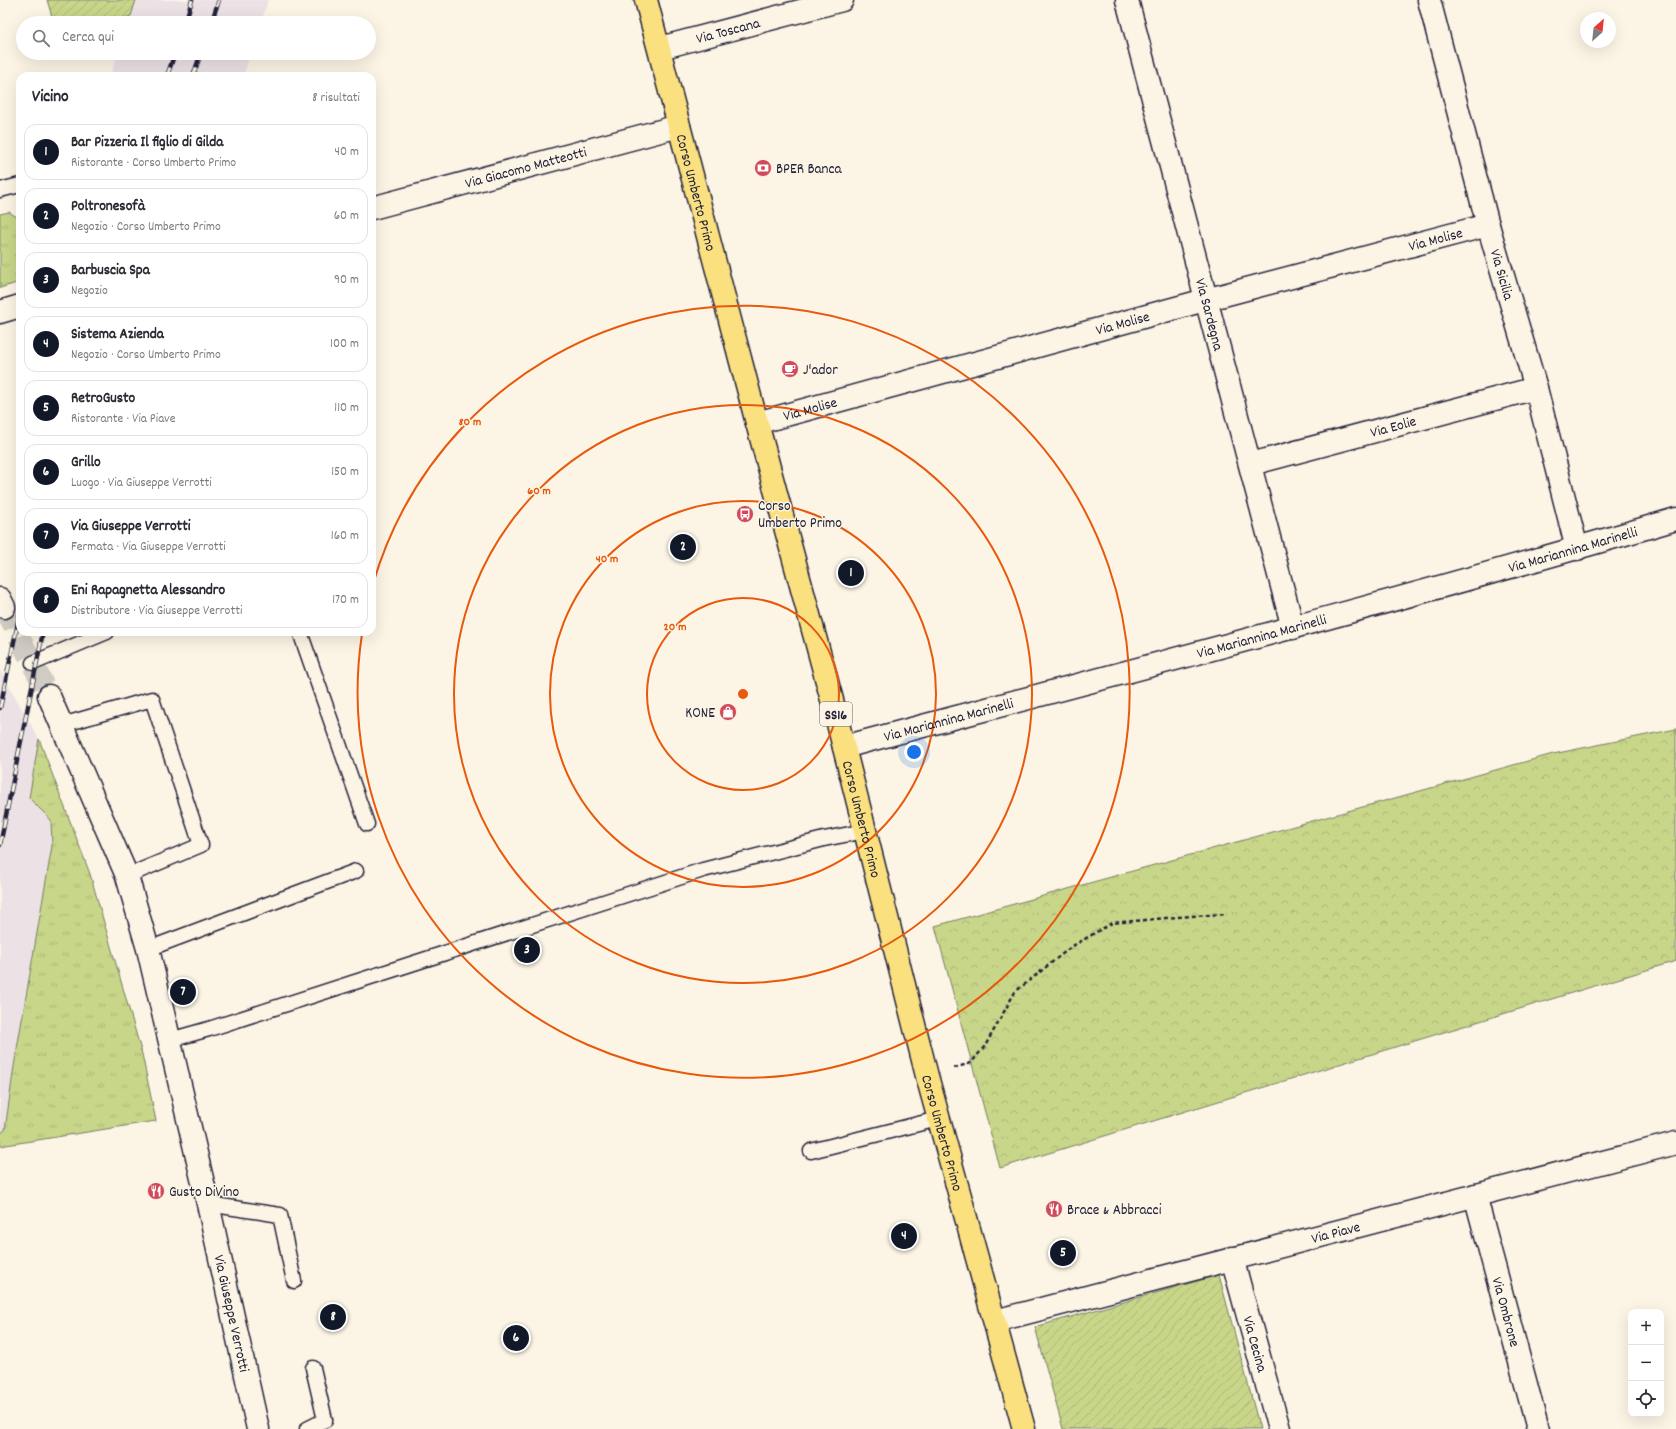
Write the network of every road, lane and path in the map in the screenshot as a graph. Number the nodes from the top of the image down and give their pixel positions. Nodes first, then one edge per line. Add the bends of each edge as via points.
1 (646, 0) edge
2 (842, 0) edge
3 (1127, 0) edge
4 (1429, 0) edge
5 (660, 48) junction
6 (679, 126) junction
7 (16, 186) edge
8 (0, 190) edge
9 (376, 207) edge
10 (1488, 224) junction
11 (1205, 300) junction
12 (16, 307) edge
13 (0, 312) edge
14 (1536, 388) junction
15 (757, 423) junction
16 (1251, 464) junction
17 (1676, 519) edge
18 (1577, 549) junction
19 (1293, 628) junction
20 (97, 636) edge
21 (301, 636) edge
22 (34, 663) dead end
23 (49, 696) tunnel mouth
24 (62, 725) junction
25 (844, 746) junction
26 (367, 824) dead end
27 (865, 831) junction
28 (356, 871) dead end
29 (127, 876) junction
30 (1227, 914) dead end
31 (148, 949) junction
32 (170, 1040) junction
33 (927, 1076) junction
34 (938, 1119) junction
35 (1676, 1143) edge
36 (811, 1151) dead end
37 (1475, 1195) junction
38 (208, 1204) junction
39 (1232, 1258) junction
40 (294, 1281) dead end
41 (995, 1321) junction
42 (313, 1368) dead end
43 (258, 1429) edge
44 (307, 1429) edge
45 (1024, 1429) edge
46 (1279, 1429) edge
47 (1538, 1429) edge

1 - 5 main road, Corso Umberto Primo / SS16
2 - 5 street, Via Toscana
3 - 11 street, Via Sardegna
4 - 10 street, Via Sicilia
5 - 6 main road, Corso Umberto Primo / SS16
6 - 9 street, Via Giacomo Matteotti
6 - 15 main road, Corso Umberto Primo / SS16
7 - 8 lane
10 - 11 street, Via Molise
10 - 14 street, Via Sicilia
11 - 15 street, Via Molise
11 - 16 street, Via Sardegna
12 - 13 street
14 - 16 street, Via Eolie
14 - 18 street, Via Sicilia
15 - 25 main road, Corso Umberto Primo / SS16
16 - 19 street, Via Sardegna
17 - 18 street, Via Mariannina Marinelli
18 - 19 street, Via Mariannina Marinelli
19 - 25 street, Via Mariannina Marinelli
20 - 22 lane
21 - 26 lane
23 - 24 street, Via Giuseppe Verrotti
24 - 29 street, Via Giuseppe Verrotti
24 - 29 lane via 152,699 201,845
25 - 27 main road, Corso Umberto Primo / SS16
27 - 32 lane via 703,870
27 - 33 main road, Corso Umberto Primo / SS16
28 - 31 lane
29 - 31 street, Via Giuseppe Verrotti
30 - 33 path via 1112,923 1072,946 1015,992 985,1046 971,1063
31 - 32 street, Via Giuseppe Verrotti
32 - 38 street, Via Giuseppe Verrotti
33 - 34 main road, Corso Umberto Primo / SS16
34 - 36 lane
34 - 41 main road, Corso Umberto Primo / SS16
35 - 37 street, Via Piave
37 - 39 street, Via Piave
37 - 47 street, Via Ombrone
38 - 40 lane via 280,1215
38 - 43 street, Via Giuseppe Verrotti
39 - 41 street, Via Piave
39 - 46 street, Via Cecina
41 - 45 main road, Corso Umberto Primo / SS16
42 - 44 lane via 325,1420

